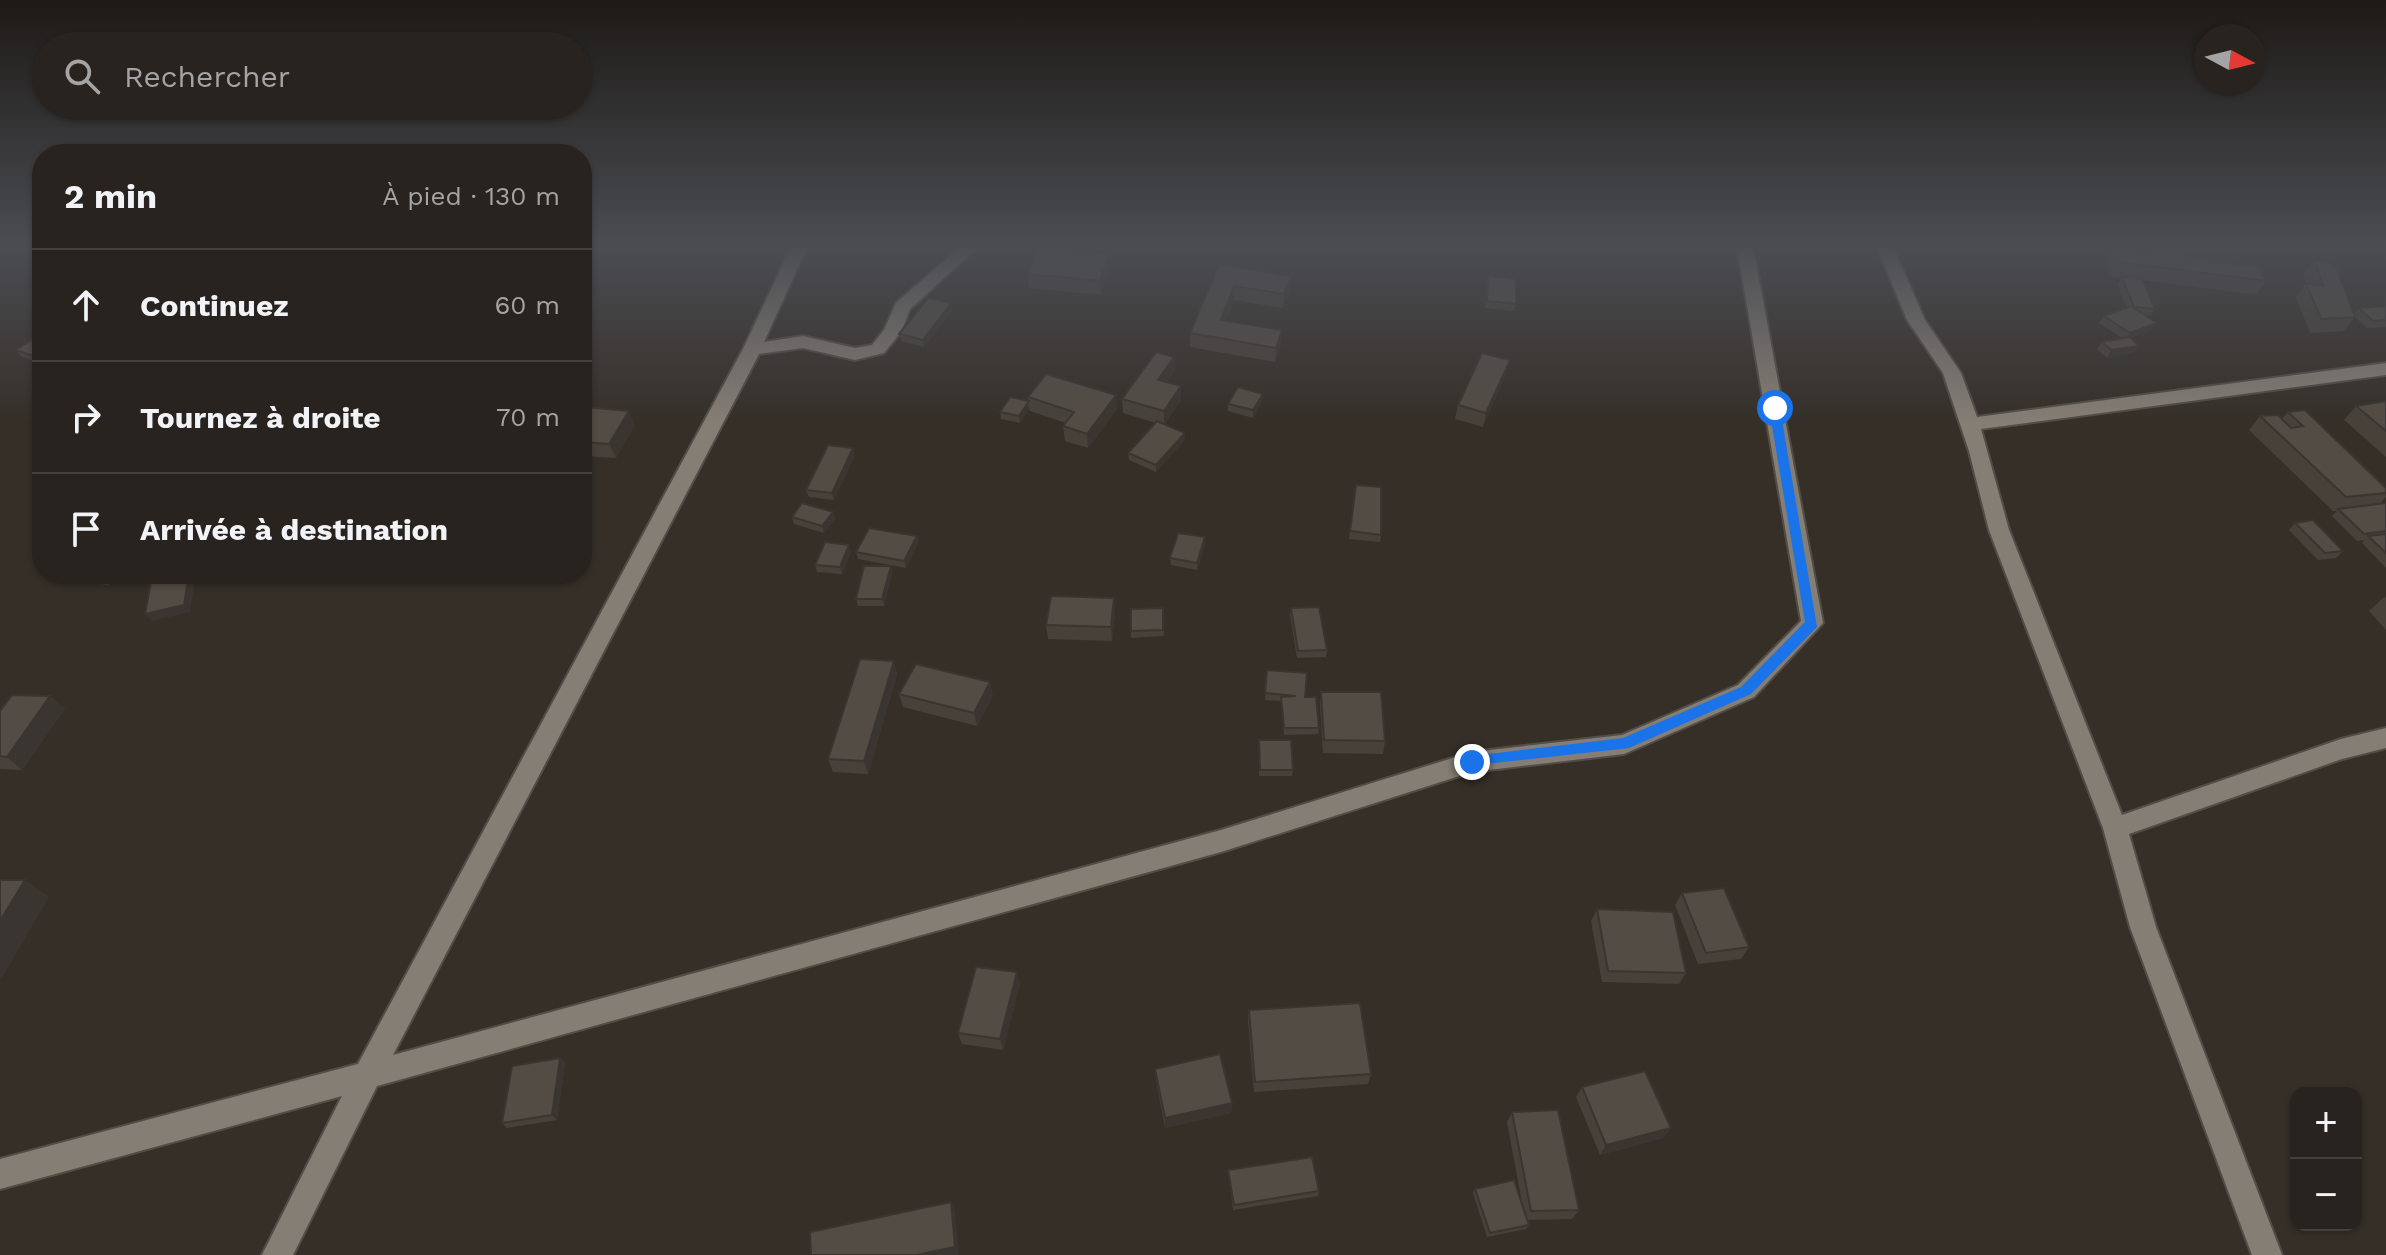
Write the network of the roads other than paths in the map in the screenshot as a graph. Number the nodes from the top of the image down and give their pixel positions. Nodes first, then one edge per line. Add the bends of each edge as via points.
1 (772, 306) edge
2 (904, 306) edge
3 (1755, 306) edge
4 (1910, 306) edge
5 (752, 349) junction
6 (2386, 369) edge
7 (1969, 424) junction
8 (2386, 738) edge
9 (2115, 828) junction
10 (368, 1074) junction
11 (0, 1174) edge
12 (277, 1255) edge
13 (2267, 1255) edge

1 - 5 street
2 - 5 street via 878,349 855,354 803,342
3 - 10 street via 1812,623 1746,691 1624,744 1472,762 1221,841
4 - 7 street via 1952,373
5 - 10 street
6 - 7 street
7 - 9 street via 1999,530
8 - 9 street
9 - 13 street via 2143,927
10 - 11 street
10 - 12 street

